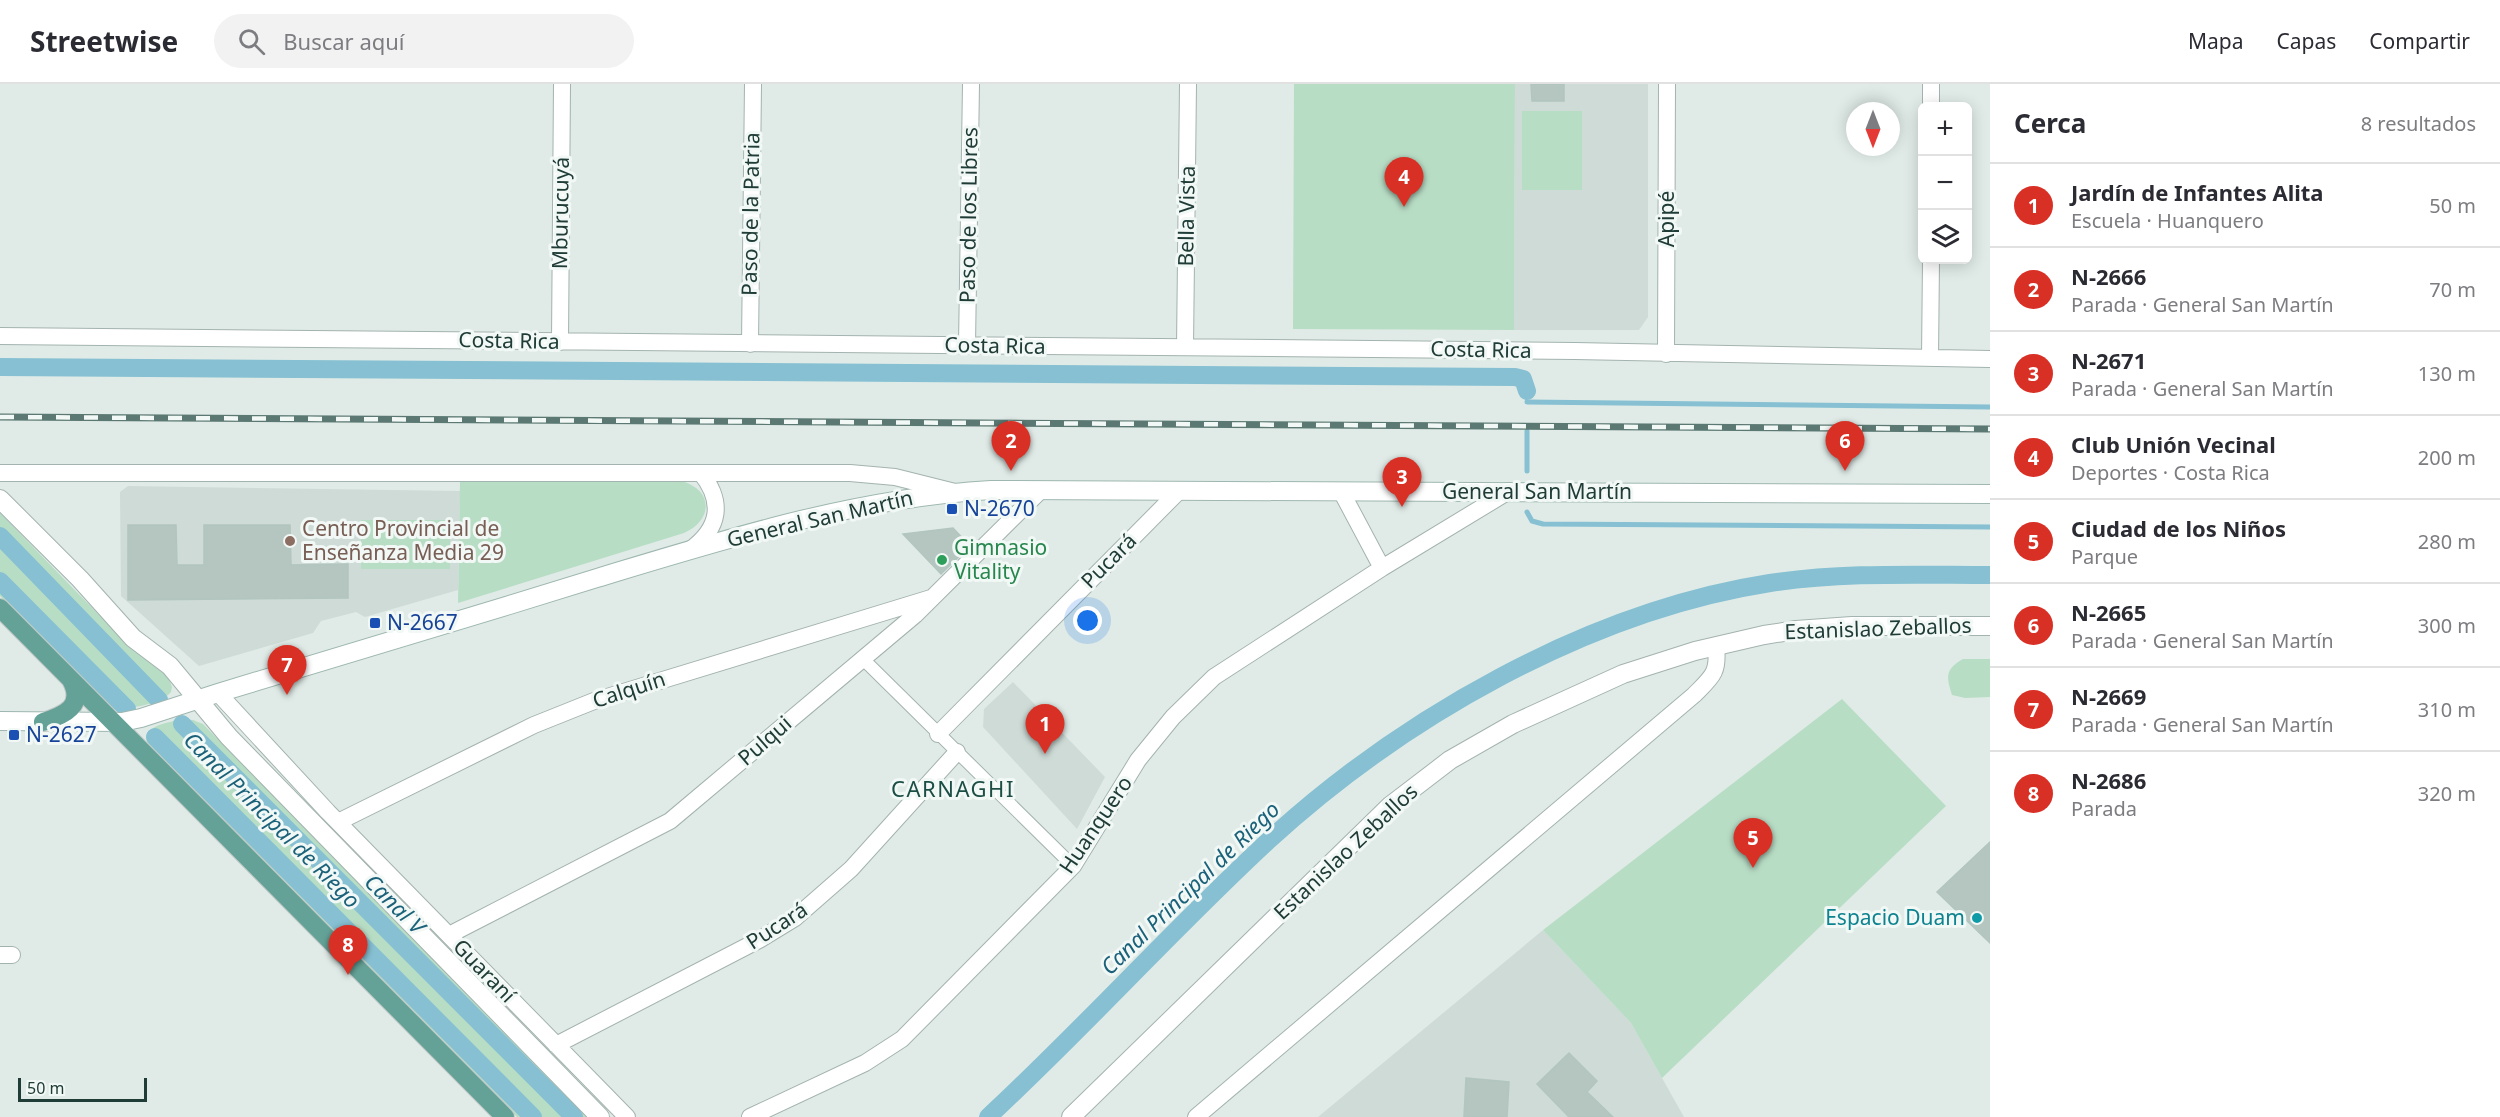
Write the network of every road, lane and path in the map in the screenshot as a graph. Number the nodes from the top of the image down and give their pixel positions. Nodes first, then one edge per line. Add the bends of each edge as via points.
1 (562, 84) edge
2 (753, 84) edge
3 (971, 84) edge
4 (1188, 84) edge
5 (1667, 84) edge
6 (1932, 84) edge
7 (1931, 102) edge
8 (1931, 264) edge
9 (0, 336) edge
10 (560, 342) junction
11 (750, 344) junction
12 (967, 345) junction
13 (1185, 347) junction
14 (1666, 354) junction
15 (1930, 358) junction
16 (1990, 359) edge
17 (701, 472) junction
18 (0, 473) edge
19 (1041, 490) junction
20 (1179, 491) junction
21 (1341, 491) junction
22 (1509, 491) junction
23 (956, 492) junction
24 (1990, 494) edge
25 (0, 499) edge
26 (690, 550) junction
27 (1382, 568) junction
28 (935, 597) junction
29 (0, 608) edge
30 (1990, 626) edge
31 (1716, 646) junction
32 (861, 658) junction
33 (70, 678) junction
34 (218, 693) junction
35 (197, 700) junction
36 (0, 721) edge
37 (44, 722) junction
38 (113, 722) junction
39 (938, 734) junction
40 (957, 752) junction
41 (338, 822) junction
42 (1073, 866) junction
43 (449, 935) junction
44 (556, 1044) junction
45 (505, 1117) edge
46 (600, 1117) edge
47 (627, 1117) edge
48 (750, 1117) edge
49 (1071, 1117) edge
50 (1196, 1117) edge

1 - 10 street, Mburucuyá
2 - 11 street, Paso de la Patria
3 - 12 street, Paso de los Libres
4 - 13 street, Bella Vista
5 - 14 street, Apipé
6 - 7 street
8 - 15 street
9 - 10 street, Costa Rica
10 - 11 street, Costa Rica
11 - 12 street, Costa Rica
12 - 13 street, Costa Rica
13 - 14 street, Costa Rica
14 - 15 street, Costa Rica
15 - 16 street, Costa Rica
17 - 18 street
17 - 23 street via 871,474
17 - 26 street via 713,492 715,513 710,534
19 - 20 main road, General San Martín
19 - 23 main road, General San Martín
19 - 28 street, Pulqui
20 - 21 main road, General San Martín
20 - 39 street, Pucará
21 - 22 main road, General San Martín
21 - 27 street
22 - 24 main road, General San Martín
22 - 27 street, Huanquero
23 - 26 main road, General San Martín via 846,509
25 - 35 main road via 133,638 170,666
26 - 34 main road, General San Martín
27 - 42 street, Huanquero via 1232,664 1194,695 1138,760
28 - 32 street, Pulqui
28 - 41 street, Calquín via 594,701 534,725
29 - 33 main road
30 - 31 main road, Estanislao Zeballos via 1825,627
31 - 49 main road, Estanislao Zeballos via 1623,674 1548,707 1480,742 1419,782
31 - 50 street via 1718,663 1713,676 1694,695
32 - 39 street
32 - 43 street, Pulqui via 670,821
33 - 37 main road via 75,689 73,706
33 - 38 main road
34 - 35 main road, General San Martín
34 - 41 street, Guaraní
35 - 38 main road, General San Martín via 141,718
35 - 46 main road via 229,738
36 - 37 main road, General San Martín
37 - 38 main road, General San Martín
38 - 45 main road
39 - 40 street
40 - 42 street
40 - 44 street, Pucará via 851,869 795,918
41 - 43 street, Guaraní
42 - 48 street, Huanquero via 902,1039 865,1063
43 - 44 street, Guaraní
44 - 47 street, Guaraní

